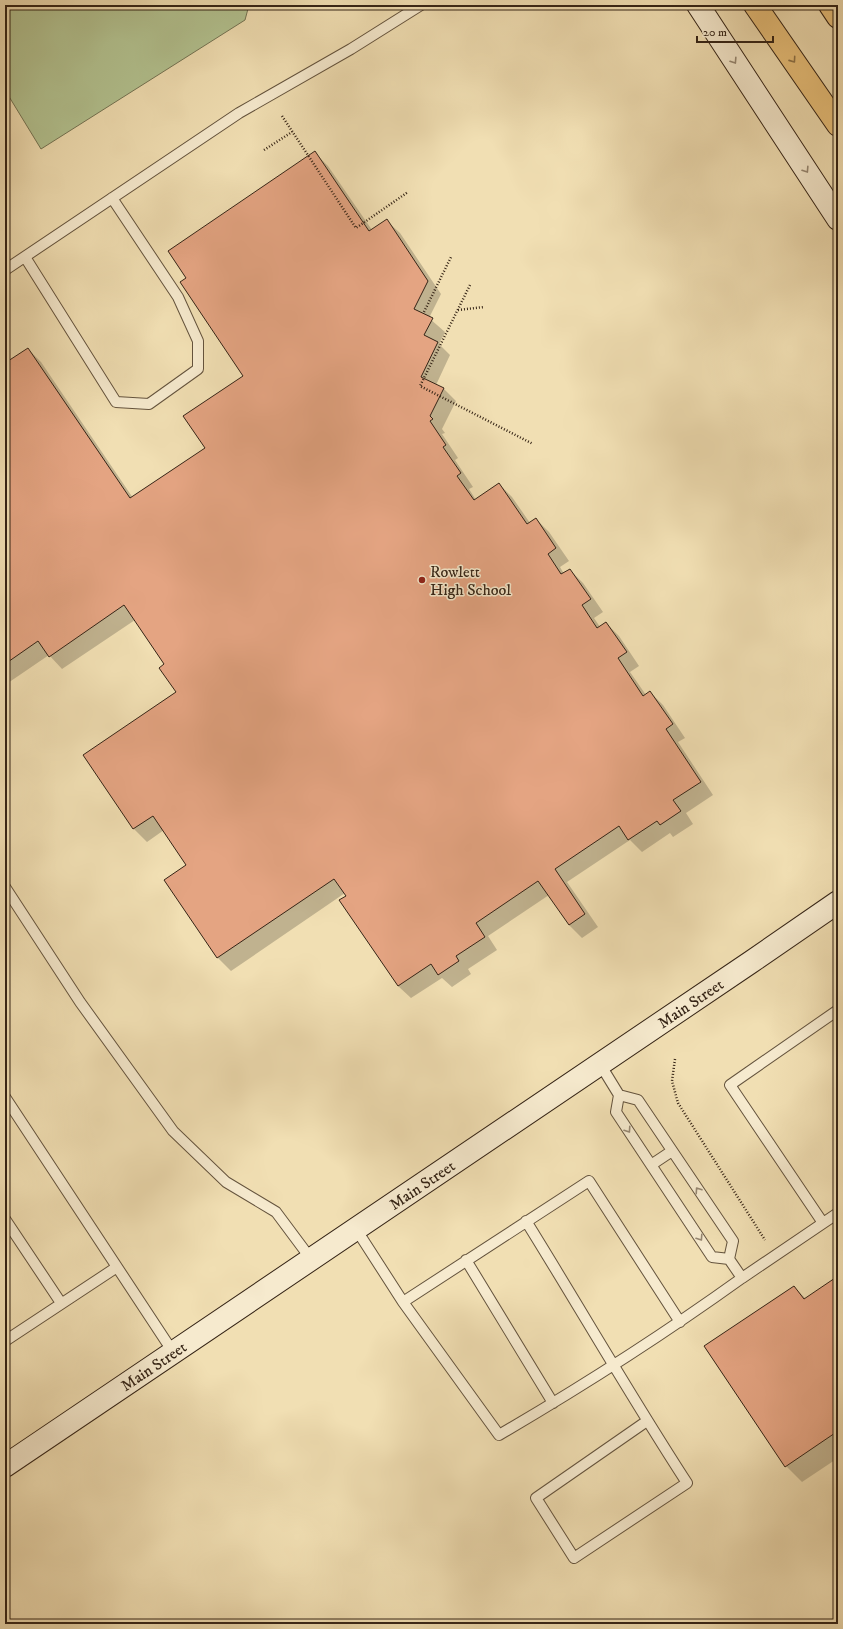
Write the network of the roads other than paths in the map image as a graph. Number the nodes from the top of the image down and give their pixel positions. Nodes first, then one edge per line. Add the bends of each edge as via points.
1 (420, 5) edge
2 (698, 5) edge
3 (755, 5) edge
4 (830, 5) edge
5 (838, 17) edge
6 (838, 125) edge
7 (112, 198) junction
8 (838, 219) edge
9 (25, 257) junction
10 (5, 270) edge
11 (5, 887) edge
12 (838, 902) edge
13 (838, 1010) edge
14 (600, 1064) junction
15 (619, 1095) junction
16 (5, 1097) edge
17 (672, 1151) junction
18 (651, 1165) junction
19 (838, 1213) edge
20 (5, 1218) edge
21 (526, 1221) junction
22 (823, 1223) junction
23 (356, 1229) junction
24 (312, 1259) junction
25 (729, 1259) junction
26 (466, 1260) junction
27 (117, 1267) junction
28 (742, 1278) junction
29 (403, 1302) junction
30 (61, 1303) junction
31 (680, 1322) junction
32 (5, 1341) edge
33 (173, 1352) junction
34 (613, 1365) junction
35 (554, 1403) junction
36 (647, 1421) junction
37 (5, 1466) edge

1 - 7 lane via 351,49 239,113
2 -> 8 street
3 -> 6 highway
4 - 5 highway
7 - 9 lane
7 - 9 lane via 178,297 198,341 198,369 149,404 116,402
9 - 10 lane
11 - 24 lane via 80,1002 173,1131 226,1182 276,1212
12 - 14 street, Main Street
13 - 22 lane via 730,1085
14 - 15 lane
14 - 23 street, Main Street
15 - 17 lane via 638,1100
15 -> 18 lane via 616,1112
16 - 27 lane
17 - 18 lane
25 -> 17 lane via 733,1241
18 -> 25 lane via 712,1257
19 - 22 lane
20 - 30 lane
21 - 26 lane
21 - 31 lane via 589,1181
21 - 34 lane
22 - 28 lane
23 - 24 street, Main Street
23 - 29 lane
24 - 33 street, Main Street
25 - 28 lane
26 - 29 lane
26 - 35 lane
27 - 30 lane
27 - 33 lane
28 - 31 lane
29 - 35 lane via 500,1435
30 - 32 lane
31 - 34 lane
33 - 37 street, Main Street
34 - 35 lane
34 - 36 lane
36 - 36 lane via 687,1483 574,1558 536,1498

